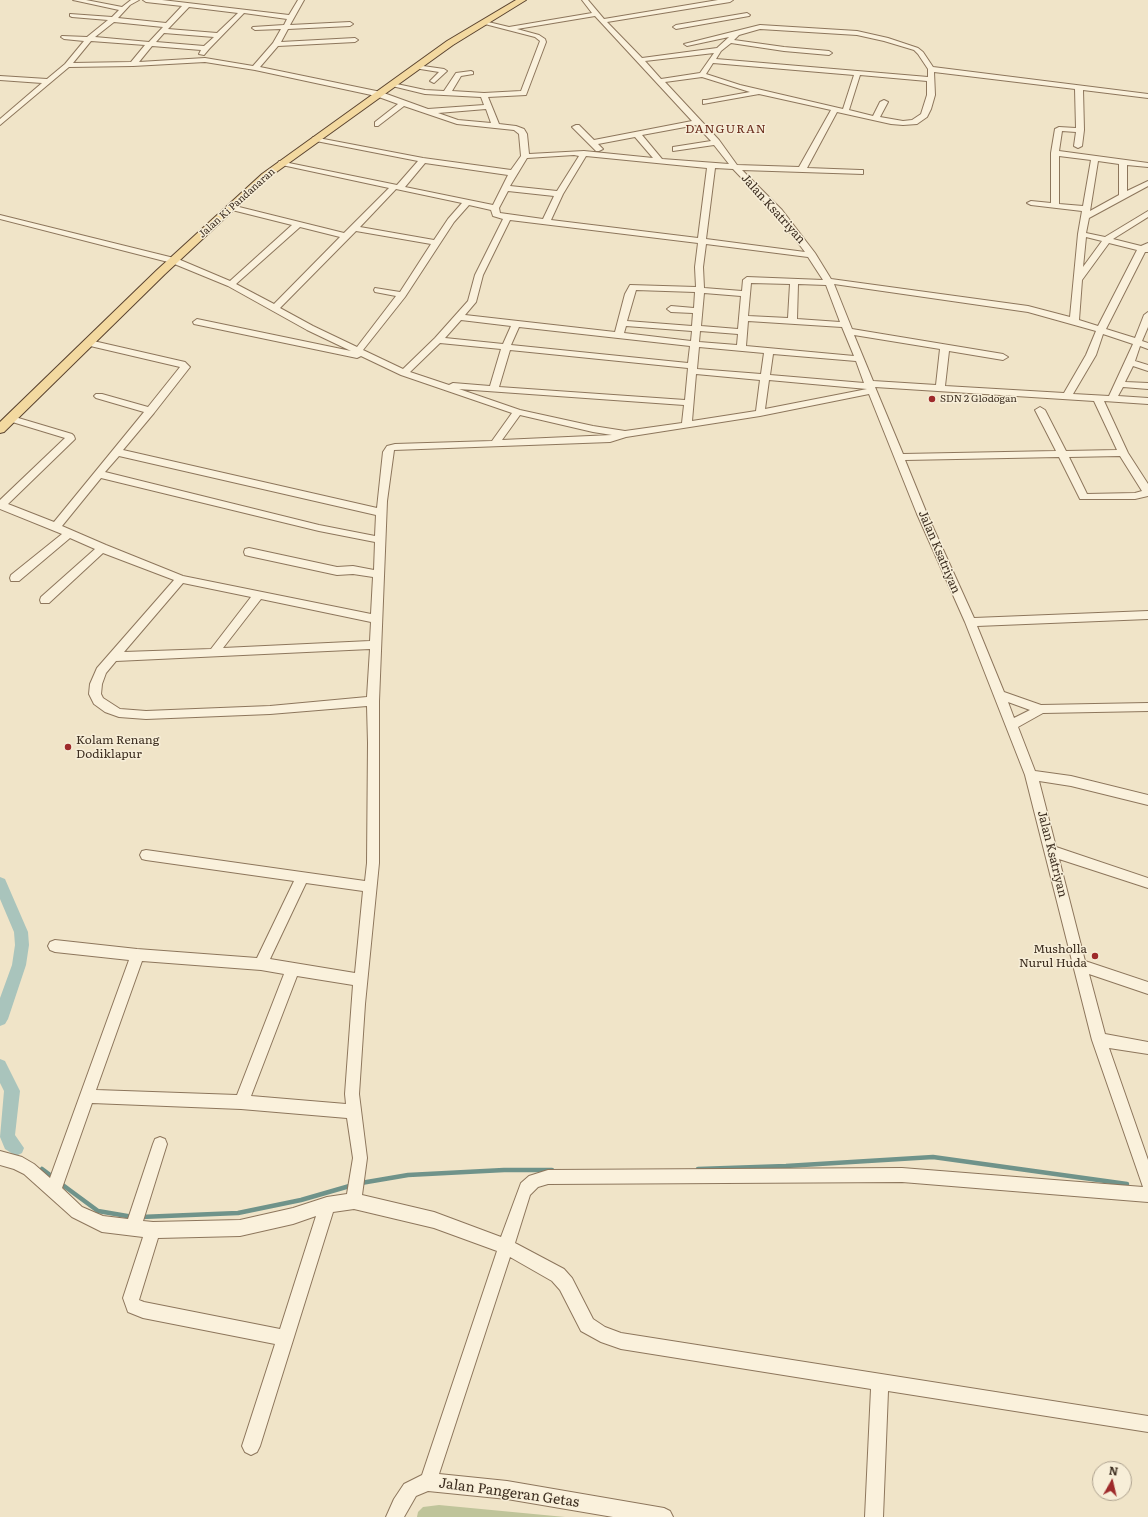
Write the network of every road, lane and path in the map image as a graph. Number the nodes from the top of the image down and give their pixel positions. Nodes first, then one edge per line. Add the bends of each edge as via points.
1 (76, 0) edge
2 (136, 0) edge
3 (146, 0) edge
4 (301, 0) edge
5 (522, 0) edge
6 (585, 0) edge
7 (730, 0) edge
8 (187, 5) junction
9 (736, 5) dead end
10 (122, 9) junction
11 (674, 9) junction
12 (741, 10) dead end
13 (243, 11) junction
14 (680, 14) dead end
15 (72, 15) dead end
16 (291, 16) junction
17 (599, 17) junction
18 (686, 19) dead end
19 (114, 20) junction
20 (754, 21) junction
21 (484, 23) junction
22 (350, 24) dead end
23 (691, 24) junction
24 (167, 26) junction
25 (676, 27) dead end
26 (255, 28) dead end
27 (284, 28) junction
28 (509, 29) junction
29 (162, 31) junction
30 (737, 34) junction
31 (219, 35) junction
32 (64, 37) dead end
33 (90, 38) junction
34 (355, 40) dead end
35 (729, 41) junction
36 (150, 44) junction
37 (276, 44) junction
38 (687, 44) dead end
39 (206, 48) junction
40 (719, 50) junction
41 (830, 51) junction
42 (199, 60) junction
43 (640, 60) junction
44 (712, 61) junction
45 (133, 64) junction
46 (67, 65) junction
47 (416, 67) junction
48 (255, 68) junction
49 (931, 69) junction
50 (471, 73) dead end
51 (860, 73) junction
52 (702, 75) junction
53 (0, 78) edge
54 (932, 79) junction
55 (47, 81) junction
56 (434, 81) dead end
57 (660, 81) junction
58 (392, 84) junction
59 (1079, 88) junction
60 (761, 92) junction
61 (446, 93) junction
62 (378, 94) junction
63 (484, 95) junction
64 (1148, 96) edge
65 (706, 102) dead end
66 (884, 102) dead end
67 (404, 103) junction
68 (488, 107) junction
69 (835, 109) junction
70 (429, 111) junction
71 (845, 112) junction
72 (875, 119) junction
73 (698, 122) junction
74 (0, 123) edge
75 (378, 124) dead end
76 (496, 126) junction
77 (576, 128) dead end
78 (1080, 130) junction
79 (638, 134) junction
80 (316, 139) junction
81 (716, 142) junction
82 (593, 143) junction
83 (1078, 146) dead end
84 (676, 149) dead end
85 (584, 153) junction
86 (1055, 153) junction
87 (525, 156) junction
88 (607, 156) junction
89 (1095, 158) junction
90 (423, 160) junction
91 (659, 160) junction
92 (1123, 162) junction
93 (282, 163) junction
94 (1148, 165) edge
95 (711, 166) junction
96 (735, 167) junction
97 (802, 169) junction
98 (860, 172) dead end
99 (513, 174) junction
100 (1148, 183) edge
101 (397, 187) junction
102 (504, 188) junction
103 (558, 194) junction
104 (1123, 196) junction
105 (467, 202) junction
106 (1031, 203) dead end
107 (1055, 206) junction
108 (231, 207) junction
109 (495, 208) junction
110 (1086, 213) junction
111 (1148, 213) edge
112 (0, 217) edge
113 (507, 218) junction
114 (546, 222) junction
115 (297, 224) junction
116 (354, 228) junction
117 (1082, 234) junction
118 (346, 236) junction
119 (1108, 239) junction
120 (702, 241) junction
121 (437, 243) junction
122 (1146, 248) edge
123 (812, 255) junction
124 (175, 261) junction
125 (1078, 280) junction
126 (794, 281) junction
127 (829, 282) junction
128 (231, 284) junction
129 (378, 290) dead end
130 (700, 290) junction
131 (746, 294) junction
132 (402, 296) junction
133 (275, 308) junction
134 (671, 309) dead end
135 (698, 311) junction
136 (1148, 315) edge
137 (459, 317) junction
138 (744, 318) junction
139 (1074, 321) junction
140 (197, 322) dead end
141 (792, 322) junction
142 (623, 323) junction
143 (516, 324) junction
144 (847, 328) junction
145 (696, 329) junction
146 (1100, 331) junction
147 (742, 332) junction
148 (619, 336) junction
149 (438, 340) junction
150 (1136, 342) junction
151 (89, 343) junction
152 (694, 344) junction
153 (1148, 346) edge
154 (506, 347) junction
155 (741, 348) junction
156 (945, 348) junction
157 (358, 351) junction
158 (770, 351) junction
159 (1003, 357) dead end
160 (375, 359) junction
161 (859, 359) junction
162 (1130, 362) junction
163 (1148, 368) edge
164 (692, 369) junction
165 (404, 373) junction
166 (765, 378) junction
167 (1120, 384) junction
168 (444, 386) junction
169 (1148, 386) edge
170 (870, 387) junction
171 (940, 388) junction
172 (493, 390) junction
173 (99, 396) dead end
174 (1067, 396) junction
175 (1098, 398) junction
176 (1113, 398) junction
177 (1148, 401) edge
178 (690, 403) junction
179 (1040, 410) dead end
180 (151, 411) junction
181 (518, 412) junction
182 (760, 414) junction
183 (12, 419) junction
184 (687, 425) junction
185 (0, 429) edge
186 (625, 434) junction
187 (495, 443) junction
188 (117, 452) junction
189 (1062, 453) junction
190 (1123, 453) junction
191 (899, 457) junction
192 (99, 474) junction
193 (1148, 492) edge
194 (0, 505) edge
195 (382, 513) junction
196 (56, 527) junction
197 (69, 533) junction
198 (380, 540) junction
199 (102, 548) junction
200 (249, 552) dead end
201 (379, 574) junction
202 (15, 578) dead end
203 (181, 579) junction
204 (258, 595) junction
205 (44, 600) dead end
206 (1148, 615) edge
207 (377, 620) junction
208 (970, 622) junction
209 (376, 645) junction
210 (214, 652) junction
211 (114, 657) junction
212 (999, 695) junction
213 (373, 701) junction
214 (1148, 707) edge
215 (1041, 709) junction
216 (1012, 725) junction
217 (1031, 775) junction
218 (1148, 800) edge
219 (1051, 851) junction
220 (146, 855) dead end
221 (302, 878) junction
222 (1148, 883) edge
223 (370, 887) junction
224 (55, 946) dead end
225 (137, 955) junction
226 (261, 964) junction
227 (1081, 965) junction
228 (293, 969) junction
229 (361, 980) junction
230 (1148, 988) edge
231 (1100, 1040) junction
232 (1148, 1048) edge
233 (87, 1096) junction
234 (241, 1102) junction
235 (353, 1112) junction
236 (160, 1144) dead end
237 (0, 1158) edge
238 (1147, 1175) edge
239 (57, 1181) junction
240 (1148, 1195) edge
241 (354, 1201) junction
242 (327, 1205) junction
243 (135, 1221) junction
244 (153, 1230) junction
245 (505, 1246) junction
246 (285, 1338) junction
247 (880, 1381) junction
248 (1148, 1424) edge
249 (251, 1446) dead end
250 (428, 1482) junction
251 (395, 1517) edge
252 (664, 1517) edge
253 (874, 1517) edge

1 - 10 street
2 - 10 street
3 - 8 street
4 - 16 street
5 - 21 main road, Jalan Ki Pandanaran
6 - 17 street, Jalan Ksatriyan
7 - 9 street
7 - 11 street
8 - 13 street
8 - 24 street
10 - 19 street
11 - 14 street
11 - 17 street
12 - 20 street
13 - 16 street
13 - 31 street
15 - 19 street
16 - 27 street
17 - 28 street
17 - 43 street, Jalan Ksatriyan
18 - 23 street
19 - 24 street
19 - 33 street
20 - 23 street
20 - 30 street
20 - 41 street
21 - 28 street
21 - 47 main road, Jalan Ki Pandanaran
22 - 27 street
23 - 25 street
24 - 29 street
26 - 27 street
27 - 37 street
28 - 63 street via 543,40 526,89 523,93
29 - 31 street
29 - 36 street
30 - 35 street
30 - 38 street
31 - 39 street
32 - 33 street
33 - 36 street
33 - 46 street
34 - 37 street
35 - 40 street
35 - 41 street via 784,49
36 - 39 street
36 - 45 street
37 - 48 street
39 - 42 street
40 - 43 street
40 - 44 street
41 - 44 street
41 - 49 street via 872,36 912,47 921,53
41 - 51 street
42 - 45 street
42 - 48 street
43 - 57 street, Jalan Ksatriyan
44 - 52 street
45 - 46 street
46 - 55 street
47 - 56 street via 444,71
47 - 58 main road, Jalan Ki Pandanaran
48 - 62 street
49 - 54 street
49 - 59 street
50 - 61 street via 458,74
51 - 54 street
51 - 71 street via 856,77
52 - 57 street
52 - 60 street
53 - 55 street
54 - 72 street via 927,109 917,120 899,123
55 - 74 street
57 - 73 street, Jalan Ksatriyan
58 - 61 street via 425,92
58 - 62 main road, Jalan Ki Pandanaran
59 - 64 street
59 - 78 street
60 - 65 street
60 - 69 street
61 - 63 street
62 - 67 street
62 - 80 main road, Jalan Ki Pandanaran
63 - 68 street
66 - 72 street
67 - 70 street
67 - 75 street
68 - 70 street
68 - 76 street
69 - 71 street
69 - 97 street
70 - 76 street via 457,122
71 - 72 street
73 - 79 street
73 - 81 street, Jalan Ksatriyan
76 - 87 street via 521,131
77 - 82 street
78 - 83 street
78 - 86 street via 1059,129
79 - 82 street
79 - 91 street
80 - 90 street
80 - 93 main road, Jalan Ki Pandanaran
81 - 84 street
81 - 96 street, Jalan Ksatriyan
82 - 88 street
85 - 87 street
85 - 88 street
85 - 103 street
86 - 89 street
86 - 107 street
87 - 99 street
88 - 91 street
89 - 92 street
89 - 110 street
90 - 99 street
90 - 101 street
91 - 95 street
92 - 94 street
92 - 104 street
93 - 101 street
93 - 108 main road, Jalan Ki Pandanaran
95 - 96 street
95 - 120 street
96 - 97 street
96 - 123 street, Jalan Ksatriyan via 779,212
97 - 98 street
99 - 102 street
100 - 104 street
101 - 105 street
101 - 116 street
102 - 103 street
102 - 109 street
103 - 114 street
104 - 110 street
105 - 109 street
105 - 121 street
106 - 107 street
107 - 110 street
108 - 115 street
108 - 124 main road, Jalan Ki Pandanaran
109 - 113 street via 498,215
110 - 117 street
111 - 119 street
112 - 124 street
113 - 114 street
113 - 137 street via 479,275 474,299
114 - 120 street
115 - 118 street
115 - 128 street
116 - 118 street
116 - 121 street
117 - 119 street
117 - 125 street
118 - 133 street
119 - 122 street
119 - 125 street
120 - 123 street
120 - 130 street
121 - 132 street
122 - 146 street
123 - 127 street, Jalan Ksatriyan
124 - 128 street
124 - 151 main road, Jalan Ki Pandanaran
125 - 139 street
126 - 127 street
126 - 131 street via 748,279
126 - 141 street
127 - 139 street via 1028,309
127 - 144 street, Jalan Ksatriyan
128 - 133 street
129 - 132 street
130 - 131 street
130 - 135 street
130 - 142 street via 631,288
131 - 138 street
132 - 157 street
133 - 157 street
134 - 135 street
135 - 145 street
136 - 150 street
137 - 143 street
137 - 149 street
138 - 141 street
138 - 147 street
139 - 146 street
140 - 160 street
141 - 144 street
142 - 145 street
142 - 148 street
143 - 148 street
143 - 154 street
144 - 156 street
144 - 161 street, Jalan Ksatriyan
145 - 147 street
145 - 152 street
146 - 150 street
146 - 174 street via 1091,355
147 - 155 street
148 - 152 street
149 - 154 street
149 - 165 street
150 - 153 street
150 - 162 street
151 - 180 street via 184,365 182,372
151 - 183 main road, Jalan Ki Pandanaran
152 - 155 street
152 - 164 street
154 - 164 street
154 - 172 street
155 - 158 street
156 - 159 street
156 - 171 street
157 - 160 street
158 - 161 street
158 - 166 street
160 - 165 street
161 - 170 street, Jalan Ksatriyan
162 - 163 street
162 - 167 street
164 - 166 street
164 - 178 street
165 - 168 street
166 - 170 street
166 - 182 street
167 - 169 street
167 - 176 street
168 - 172 street
168 - 181 street
170 - 171 street
170 - 182 street
170 - 191 street, Jalan Ksatriyan
171 - 174 street
172 - 178 street
173 - 180 street
174 - 175 street
175 - 176 street
175 - 190 street
176 - 177 street
178 - 184 street
179 - 189 street
180 - 188 street
181 - 186 street
181 - 187 street
182 - 184 street
183 - 185 main road, Jalan Ki Pandanaran
183 - 194 street via 69,436 70,439
184 - 186 street
186 - 187 street via 606,439
187 - 195 street via 390,448 387,455
188 - 192 street
188 - 195 street
189 - 190 street
189 - 191 street
189 - 193 street via 1084,497 1135,496
190 - 193 street
191 - 208 street, Jalan Ksatriyan
192 - 196 street
192 - 198 street via 319,528
194 - 196 street
195 - 198 street
196 - 197 street
197 - 199 street
197 - 202 street
198 - 201 street
199 - 203 street
199 - 205 street
200 - 201 street via 337,571 353,570
201 - 207 street
203 - 204 street
203 - 211 street
204 - 207 street
204 - 210 street
206 - 208 street
207 - 209 street
208 - 212 street, Jalan Ksatriyan
209 - 210 street
209 - 213 street
210 - 211 street
211 - 213 street via 98,677 95,694 101,704 119,713 146,715 270,710
212 - 215 street
212 - 216 street, Jalan Ksatriyan
213 - 223 street via 373,863
214 - 215 street
215 - 216 street
216 - 217 street, Jalan Ksatriyan
217 - 218 street via 1072,781
217 - 219 street, Jalan Ksatriyan
219 - 222 street
219 - 227 street, Jalan Ksatriyan
220 - 221 street
221 - 223 street
221 - 226 street
223 - 229 street
224 - 225 street
225 - 226 street
225 - 233 street
226 - 228 street
227 - 230 street
227 - 231 street, Jalan Ksatriyan
228 - 229 street
228 - 234 street
229 - 235 street
231 - 232 street
231 - 238 street, Jalan Ksatriyan
233 - 234 street
233 - 239 street
234 - 235 street
235 - 241 street via 360,1158
236 - 243 street
237 - 239 street via 17,1162
239 - 243 street via 77,1212 87,1218 102,1224
240 - 245 street via 902,1175 548,1177 534,1181 526,1188
241 - 242 street
241 - 245 street via 440,1222
242 - 244 street via 240,1228
242 - 246 street
243 - 244 street
244 - 246 street via 131,1298 134,1306 143,1310
245 - 247 street via 562,1279 587,1325 592,1330 621,1341
245 - 250 street
246 - 249 street
247 - 248 street
247 - 253 street
250 - 251 street, Jalan Pangeran Getas via 410,1490
250 - 252 street, Jalan Pangeran Getas via 507,1490

